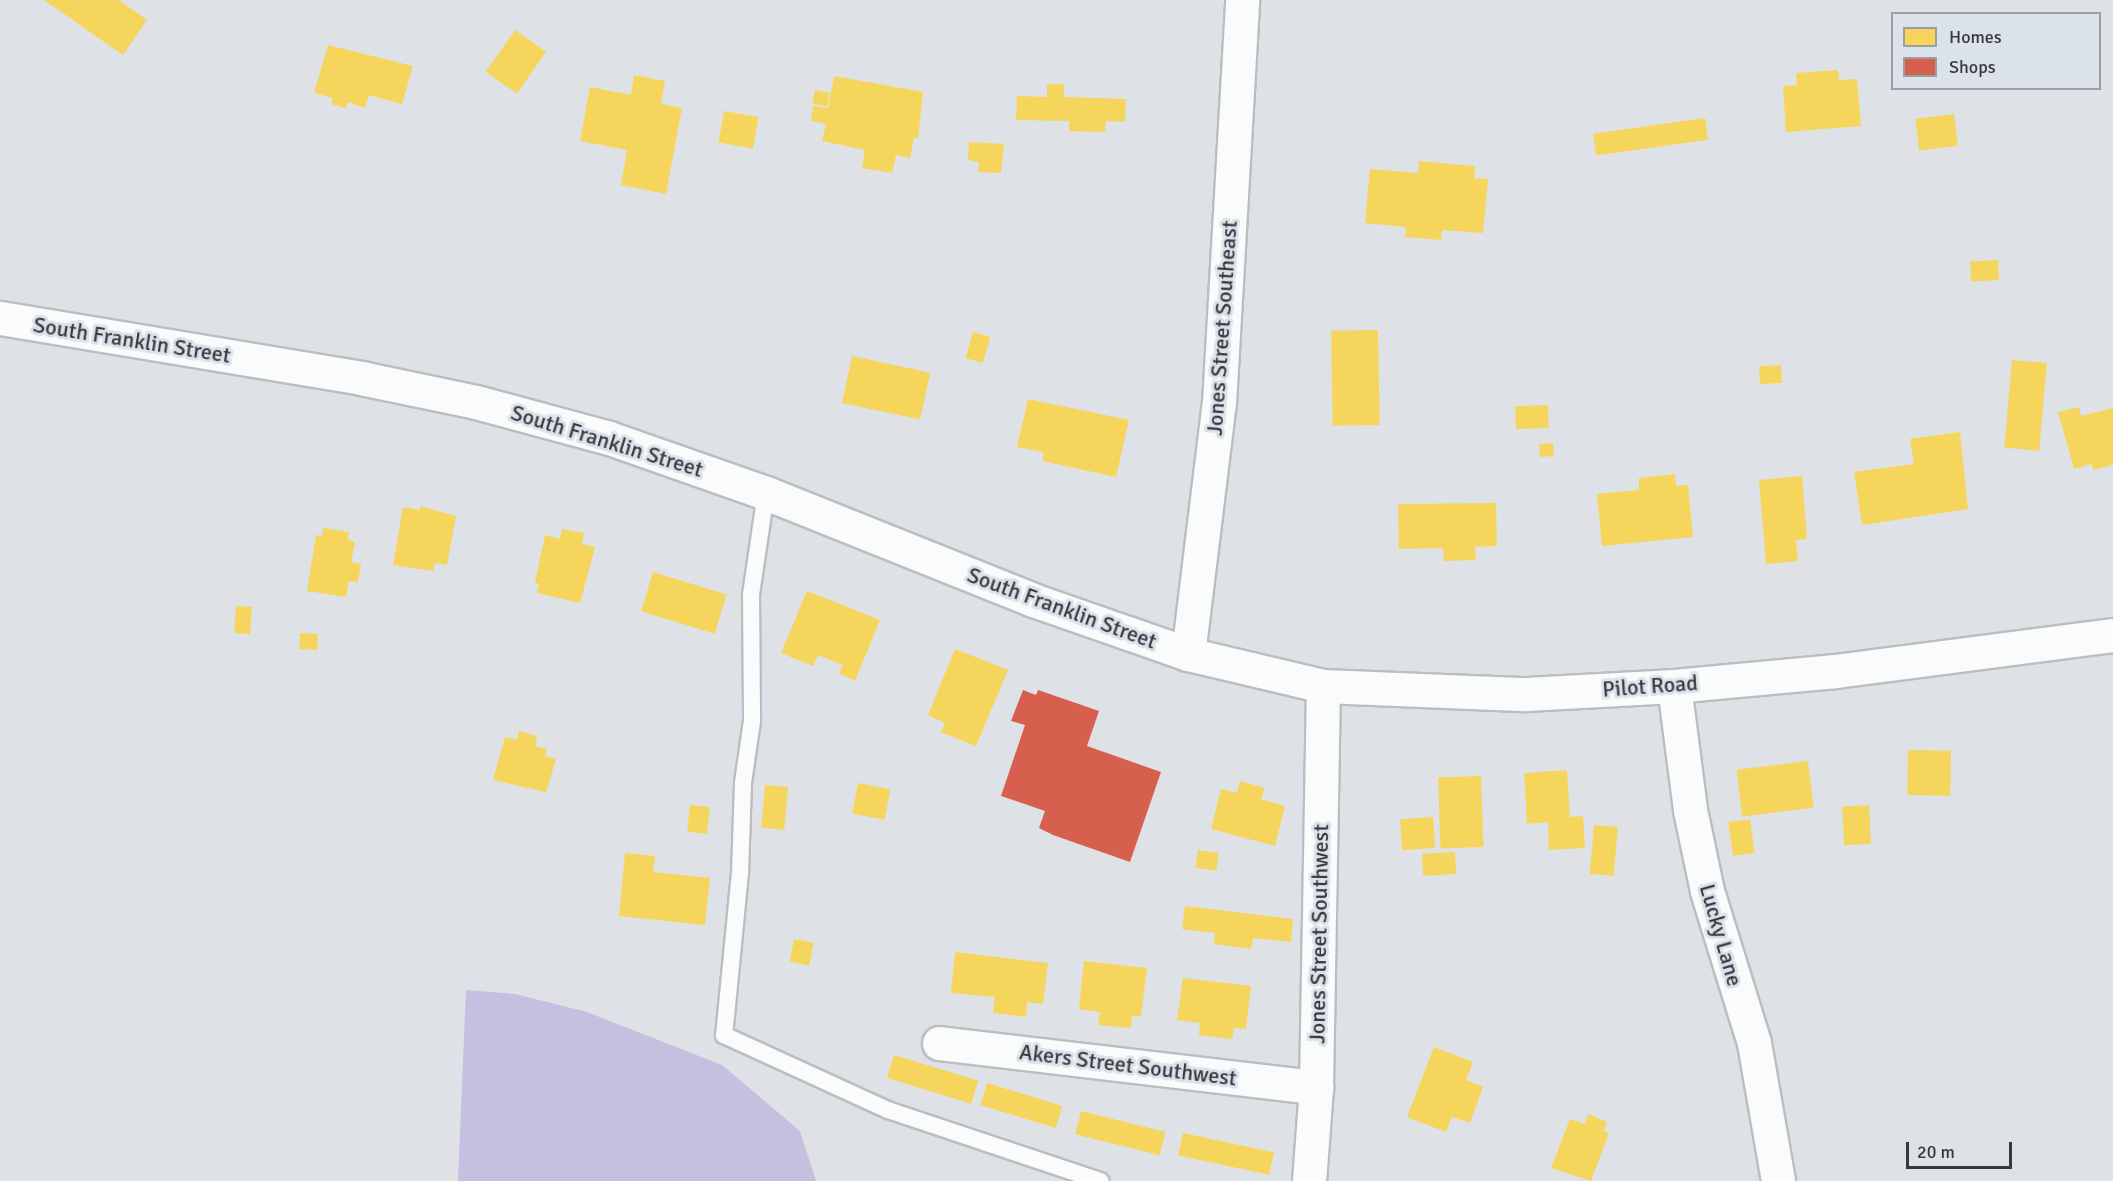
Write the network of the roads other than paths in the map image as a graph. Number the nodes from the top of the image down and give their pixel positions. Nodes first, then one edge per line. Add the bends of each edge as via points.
1 (1242, 0) edge
2 (0, 318) edge
3 (766, 493) junction
4 (2113, 635) edge
5 (1188, 654) junction
6 (1323, 686) junction
7 (1674, 686) junction
8 (939, 1043) dead end
9 (1316, 1087) junction
10 (1100, 1181) edge
11 (1309, 1181) edge
12 (1778, 1181) edge

1 - 5 main road, Jones Street Southeast via 1219,403
2 - 3 main road, South Franklin Street via 361,378 476,402 609,438
3 - 5 main road, South Franklin Street via 1033,600
3 - 10 lane via 751,595 752,721 743,783 740,873 724,1035 888,1110
4 - 7 main road, Pilot Road via 1835,671
5 - 6 main road, Pilot Road
6 - 7 main road, Pilot Road via 1526,694
6 - 9 main road, Jones Street Southwest
7 - 12 main road, Lucky Lane via 1700,856 1727,963 1754,1044
8 - 9 main road, Akers Street Southwest
9 - 11 main road, Jones Street Southwest

